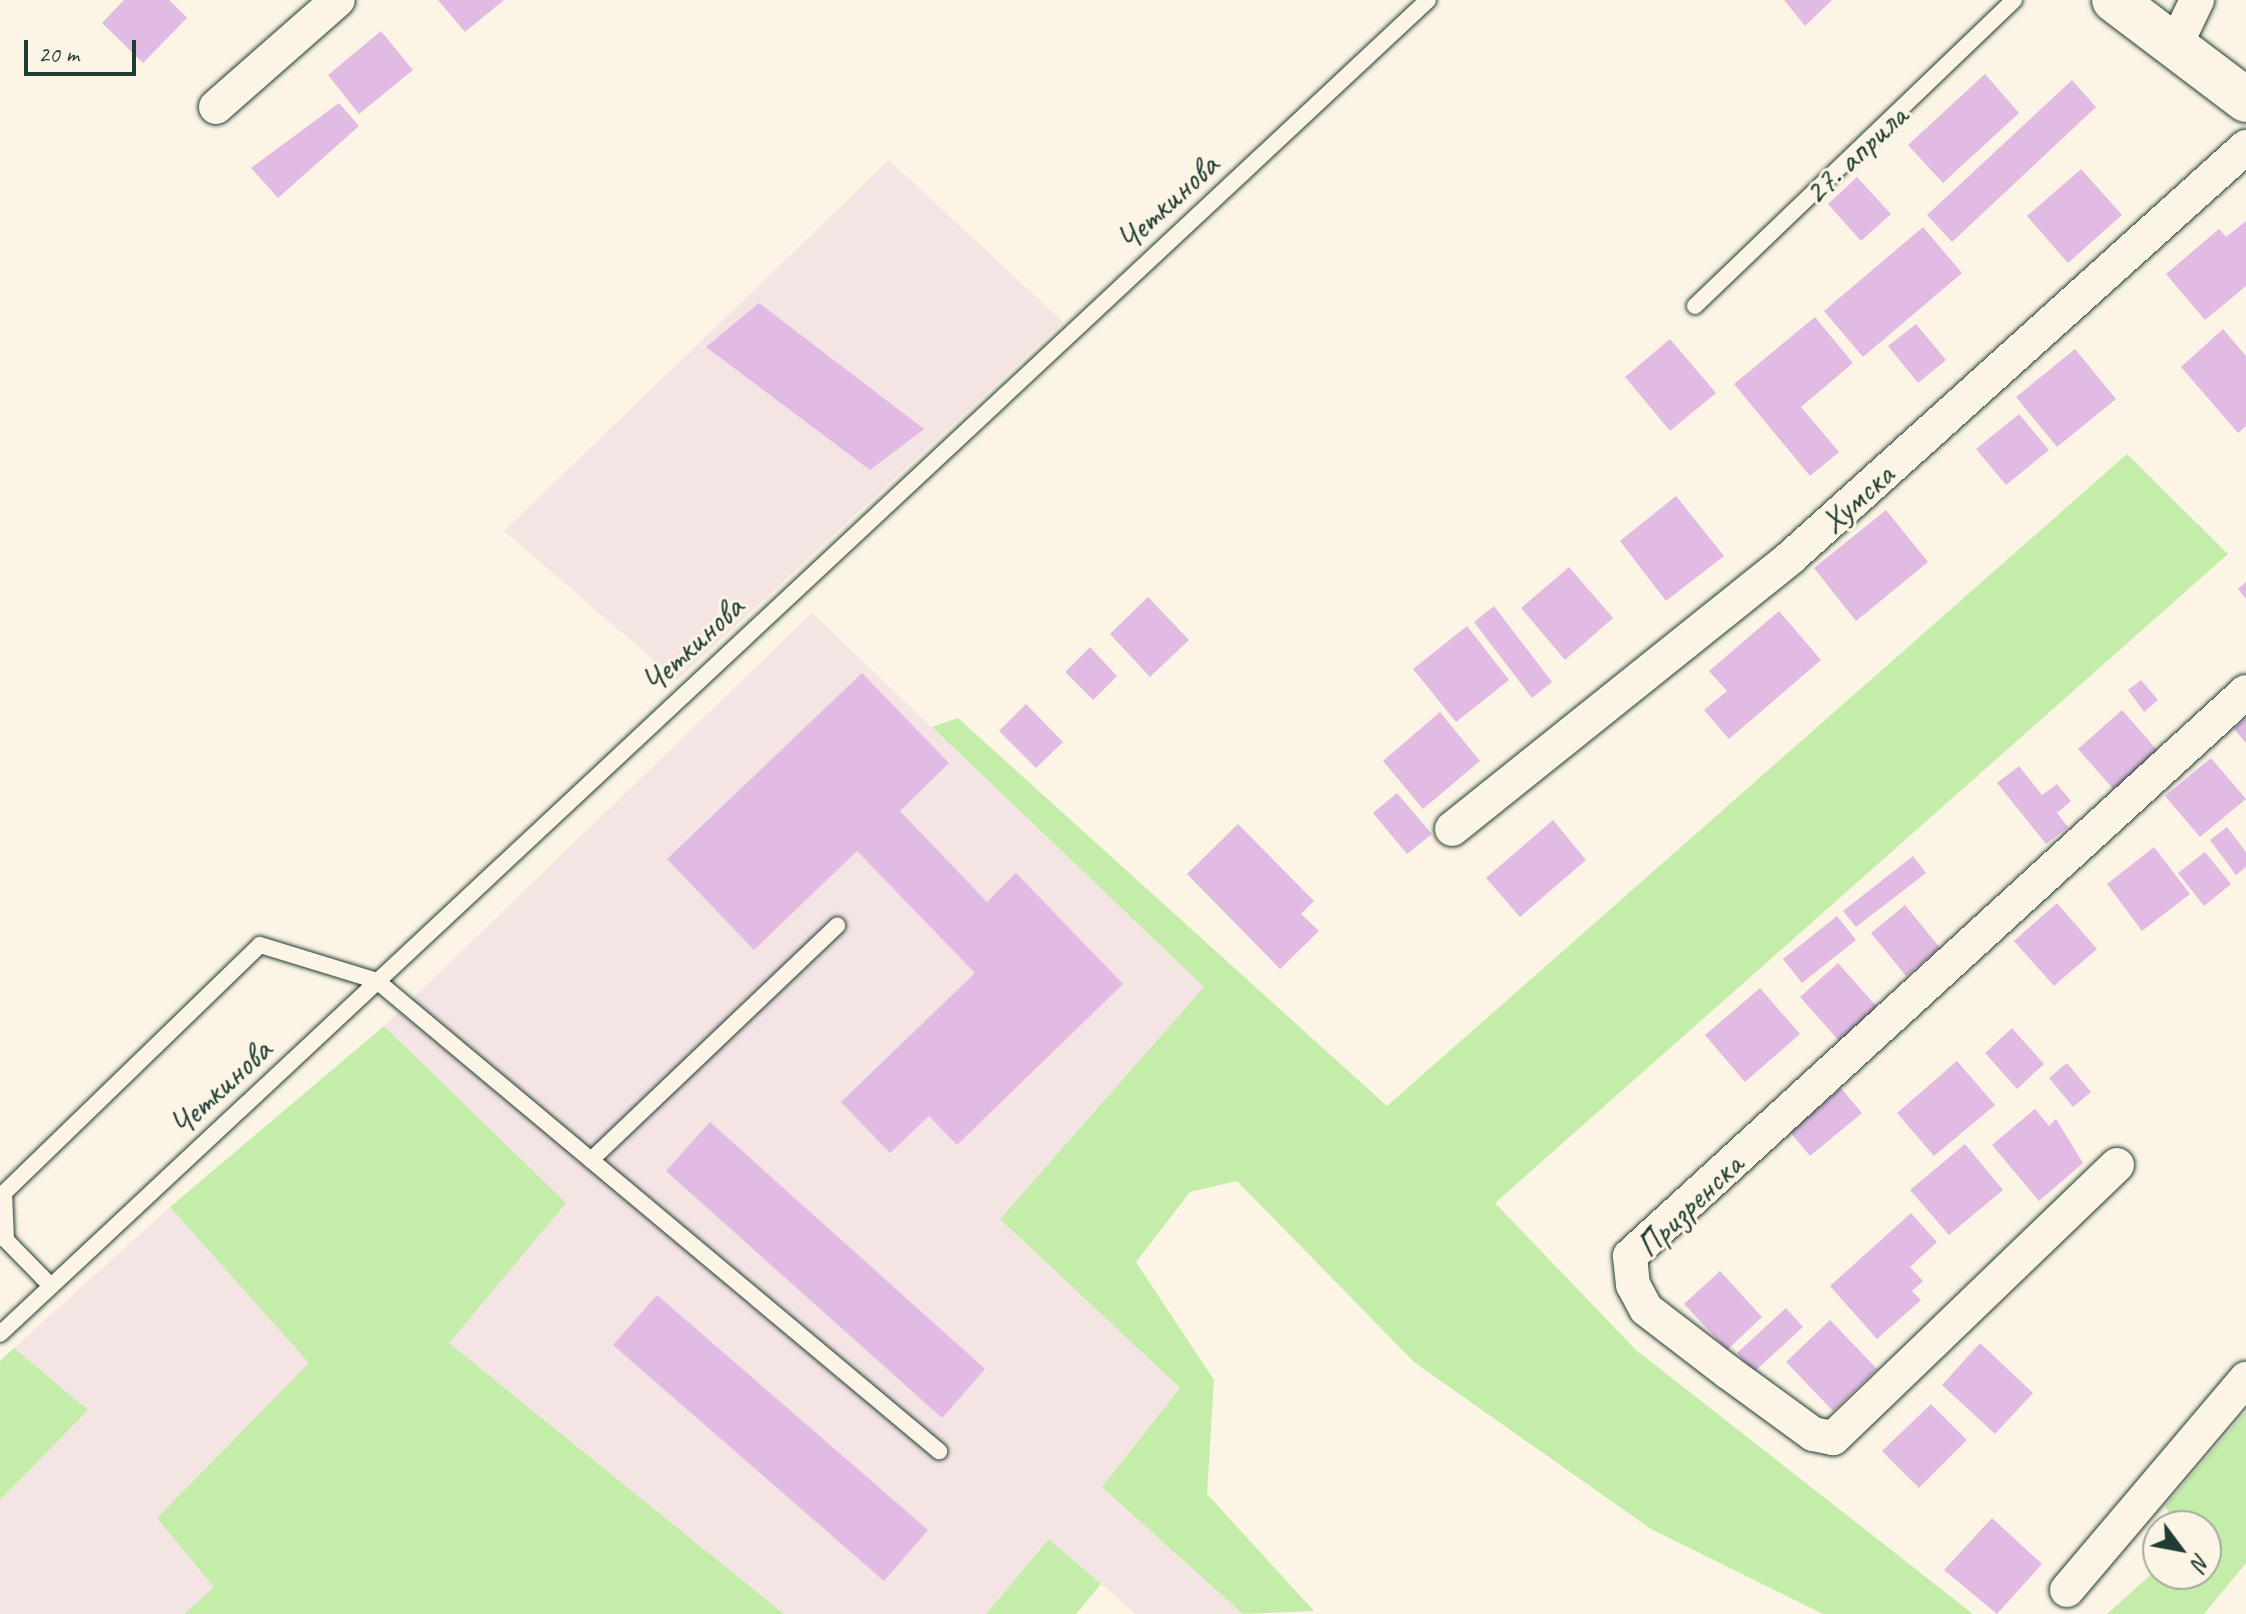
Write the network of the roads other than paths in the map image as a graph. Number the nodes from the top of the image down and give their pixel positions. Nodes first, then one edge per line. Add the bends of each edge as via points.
1 (338, 0) edge
2 (1428, 0) edge
3 (2014, 0) edge
4 (2114, 0) edge
5 (2197, 0) edge
6 (2175, 46) junction
7 (2246, 100) edge
8 (216, 107) dead end
9 (2246, 147) edge
10 (1695, 306) dead end
11 (2246, 692) edge
12 (1452, 829) dead end
13 (837, 926) dead end
14 (377, 981) junction
15 (591, 1160) junction
16 (2117, 1165) dead end
17 (51, 1286) junction
18 (0, 1334) edge
19 (2246, 1379) edge
20 (939, 1451) dead end
21 (2067, 1590) dead end

1 - 8 street
2 - 14 lane, Четкинова
3 - 10 lane, 27. априла
4 - 6 main road
5 - 6 street
6 - 7 main road
9 - 12 street, Хумска via 1790,558
11 - 16 street, Призренска via 1630,1256 1633,1285 1646,1309 1716,1363 1813,1434 1833,1438
13 - 15 lane
14 - 15 lane
14 - 17 lane, Четкинова
14 - 17 lane via 260,945 4,1193 6,1240
15 - 20 lane
17 - 18 lane, Четкинова
19 - 21 street

